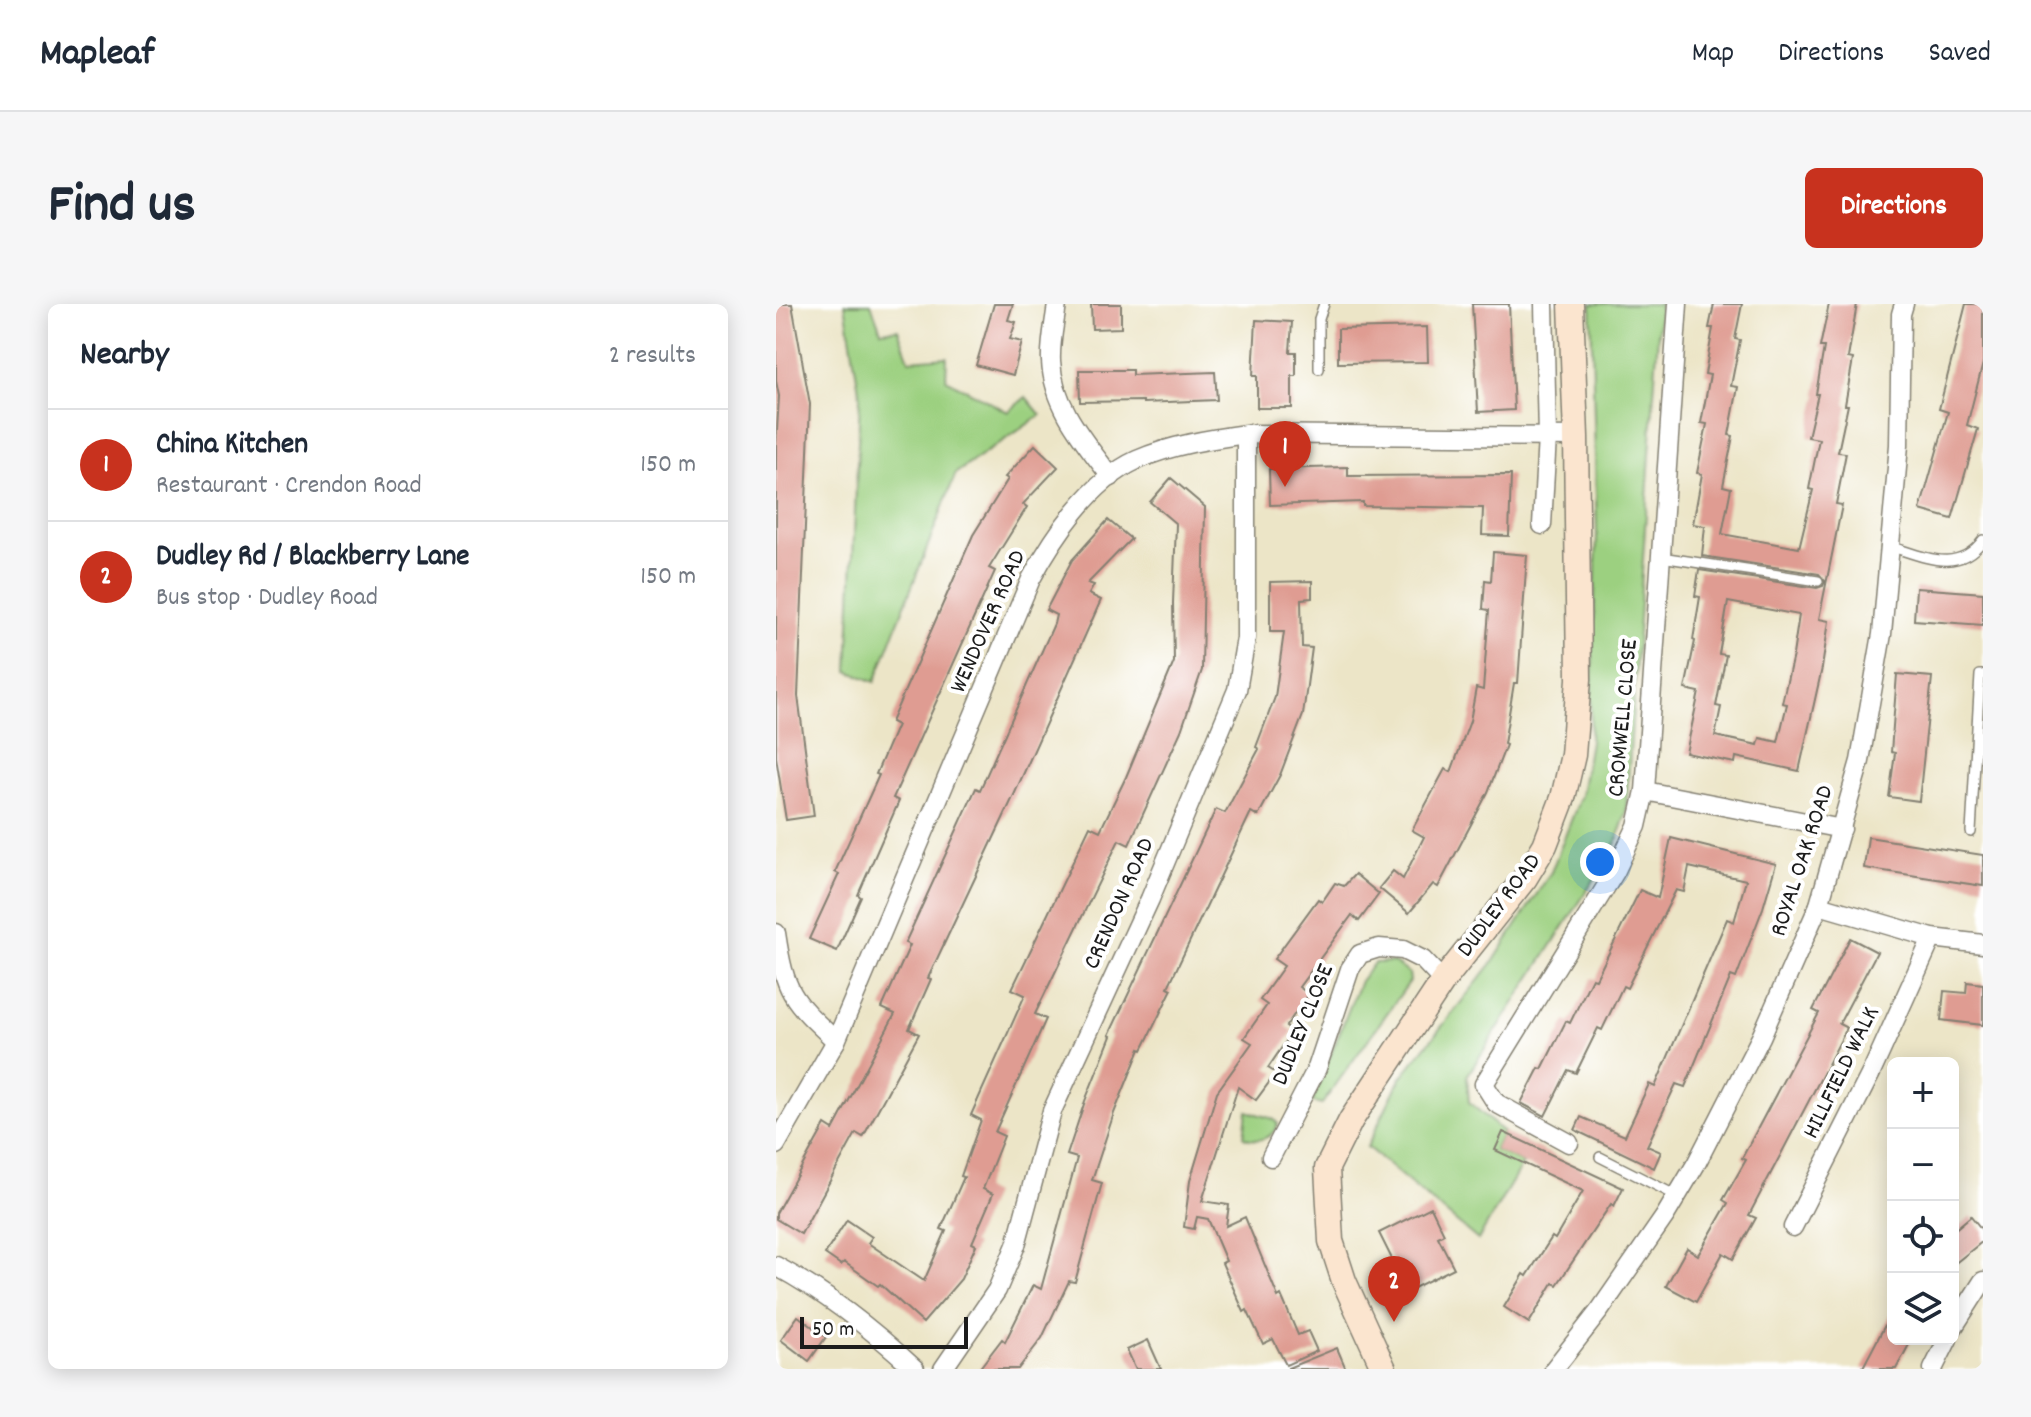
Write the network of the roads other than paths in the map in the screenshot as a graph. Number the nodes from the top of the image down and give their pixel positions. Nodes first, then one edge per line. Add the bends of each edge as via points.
1 (1057, 304) edge
2 (1324, 304) edge
3 (1544, 304) edge
4 (1571, 304) edge
5 (1678, 304) edge
6 (1904, 304) edge
7 (1319, 369) dead end
8 (1246, 434) junction
9 (1547, 437) junction
10 (1576, 437) junction
11 (1111, 477) junction
12 (1542, 525) dead end
13 (1983, 540) edge
14 (1892, 547) junction
15 (1661, 557) junction
16 (1818, 581) dead end
17 (1983, 675) edge
18 (1645, 791) junction
19 (1842, 829) junction
20 (1971, 832) dead end
21 (1819, 905) junction
22 (776, 933) edge
23 (1932, 938) junction
24 (1983, 944) edge
25 (1443, 981) junction
26 (836, 1041) junction
27 (1569, 1143) dead end
28 (776, 1145) edge
29 (1271, 1157) dead end
30 (1600, 1157) dead end
31 (1677, 1196) junction
32 (1793, 1227) dead end
33 (776, 1266) edge
34 (1983, 1281) edge
35 (1959, 1319) edge
36 (1945, 1345) edge
37 (915, 1369) edge
38 (943, 1369) edge
39 (1384, 1369) edge
40 (1554, 1369) edge
41 (1933, 1369) edge

1 - 11 street via 1051,361 1058,395 1074,428
2 - 7 lane
3 - 9 street
4 - 10 main road, DUDLEY ROAD
5 - 15 street, CROMWELL CLOSE
6 - 14 street, ROYAL OAK ROAD
8 - 9 street, WENDOVER ROAD
8 - 11 street, WENDOVER ROAD via 1203,440 1137,460
8 - 38 street, CRENDON ROAD via 1246,638 1237,690 1150,899 1052,1111 1012,1257 997,1290
9 - 10 street, WENDOVER ROAD
9 - 12 street
10 - 25 main road, DUDLEY ROAD via 1579,679 1573,755 1563,798 1525,878
11 - 26 street, WENDOVER ROAD via 1075,512 1031,579
13 - 14 lane via 1964,558 1939,561
14 - 19 street, ROYAL OAK ROAD via 1860,761
15 - 16 lane
15 - 18 street, CROMWELL CLOSE
17 - 20 lane
18 - 19 street
18 - 27 street, CROMWELL CLOSE via 1637,826 1615,872 1484,1084 1496,1103
19 - 21 street, ROYAL OAK ROAD
21 - 23 street
21 - 31 street, ROYAL OAK ROAD via 1761,1037
22 - 26 street via 791,995
23 - 24 street
23 - 32 street, HILLFIELD WALK
25 - 29 street, DUDLEY CLOSE via 1423,960 1403,950 1379,948 1360,954 1350,969 1317,1068
25 - 39 main road, DUDLEY ROAD via 1351,1120 1327,1168 1331,1241
26 - 28 street, WENDOVER ROAD
30 - 31 lane
31 - 40 street, ROYAL OAK ROAD
33 - 37 street via 814,1286
34 - 35 street
36 - 41 street

